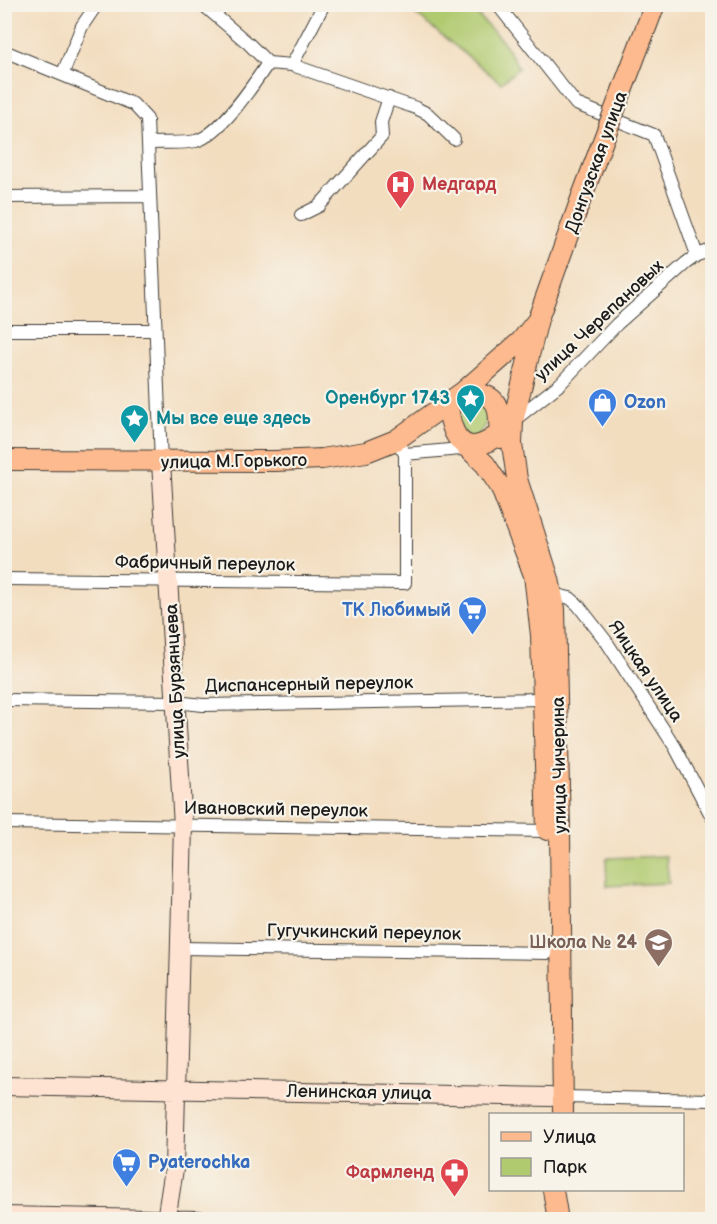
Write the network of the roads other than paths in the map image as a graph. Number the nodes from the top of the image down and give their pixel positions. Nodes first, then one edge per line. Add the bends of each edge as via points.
1 (97, 4) edge
2 (202, 4) edge
3 (324, 4) edge
4 (497, 4) edge
5 (655, 4) edge
6 (4, 51) edge
7 (268, 63) junction
8 (291, 65) junction
9 (63, 73) junction
10 (389, 98) junction
11 (454, 139) dead end
12 (150, 143) junction
13 (149, 196) junction
14 (4, 197) edge
15 (301, 215) dead end
16 (712, 250) edge
17 (697, 255) junction
18 (538, 320) junction
19 (4, 330) edge
20 (155, 330) junction
21 (455, 397) junction
22 (487, 437) junction
23 (400, 447) junction
24 (4, 460) edge
25 (161, 462) junction
26 (4, 579) edge
27 (169, 581) junction
28 (552, 594) junction
29 (543, 699) junction
30 (4, 700) edge
31 (176, 702) junction
32 (712, 817) edge
33 (4, 822) edge
34 (183, 826) junction
35 (547, 831) junction
36 (180, 948) junction
37 (548, 952) junction
38 (4, 1086) edge
39 (175, 1089) junction
40 (712, 1100) edge
41 (557, 1106) edge
42 (553, 1191) edge
43 (564, 1191) edge
44 (4, 1216) edge
45 (166, 1219) edge
46 (199, 1220) edge
47 (560, 1220) edge

1 - 9 street via 82,26
2 - 7 street
3 - 8 street
4 - 17 street via 576,104 654,135
5 - 18 main road, Донгузская улица, bridge
6 - 9 street
7 - 8 street
7 - 12 street via 209,134 198,140
8 - 10 street
9 - 12 street, улица Бурзянцева via 142,111
10 - 11 street via 428,114
10 - 15 street via 381,122 382,136 319,206
12 - 13 street, улица Бурзянцева
13 - 14 street
13 - 20 street, улица Бурзянцева
16 - 17 street, улица Черепановых
17 - 22 street, улица Черепановых via 617,324 560,384
18 - 21 main road, улица М.Горького via 521,341
18 - 22 main road
19 - 20 street
20 - 25 street, улица Бурзянцева
21 - 22 main road via 450,423
21 - 22 main road via 481,394 497,404 500,410
21 - 23 main road, улица М.Горького
22 - 23 street
22 - 28 main road, улица Чичерина via 514,465
22 - 29 main road, улица Чичерина via 485,464 501,488 534,575
23 - 25 main road, улица М.Горького via 322,459
23 - 27 street, Фабричный переулок via 405,583
24 - 25 main road, улица М.Горького
25 - 27 street, улица Бурзянцева
26 - 27 street, Фабричный переулок
27 - 31 street, улица Бурзянцева
28 - 32 street, Яицкая улица via 570,598 606,641 675,747
28 - 41 main road, улица Чичерина via 560,831
29 - 31 street, Диспансерный переулок via 203,705
29 - 35 main road, улица Чичерина
30 - 31 street, Диспансерный переулок
31 - 34 street, улица Бурзянцева
33 - 34 street, Ивановский переулок
34 - 35 street, Ивановский переулок
34 - 36 street, улица Бурзянцева
35 - 37 main road, улица Чичерина
36 - 37 street, Гугучкинский переулок
36 - 39 street, улица Бурзянцева
37 - 41 main road, улица Чичерина
38 - 39 street, Ленинская улица
39 - 41 street, Ленинская улица
39 - 45 street, улица Бурзянцева via 174,1169
40 - 41 street, Ленинская улица
42 - 47 main road
43 - 47 main road
44 - 45 street
45 - 46 street

